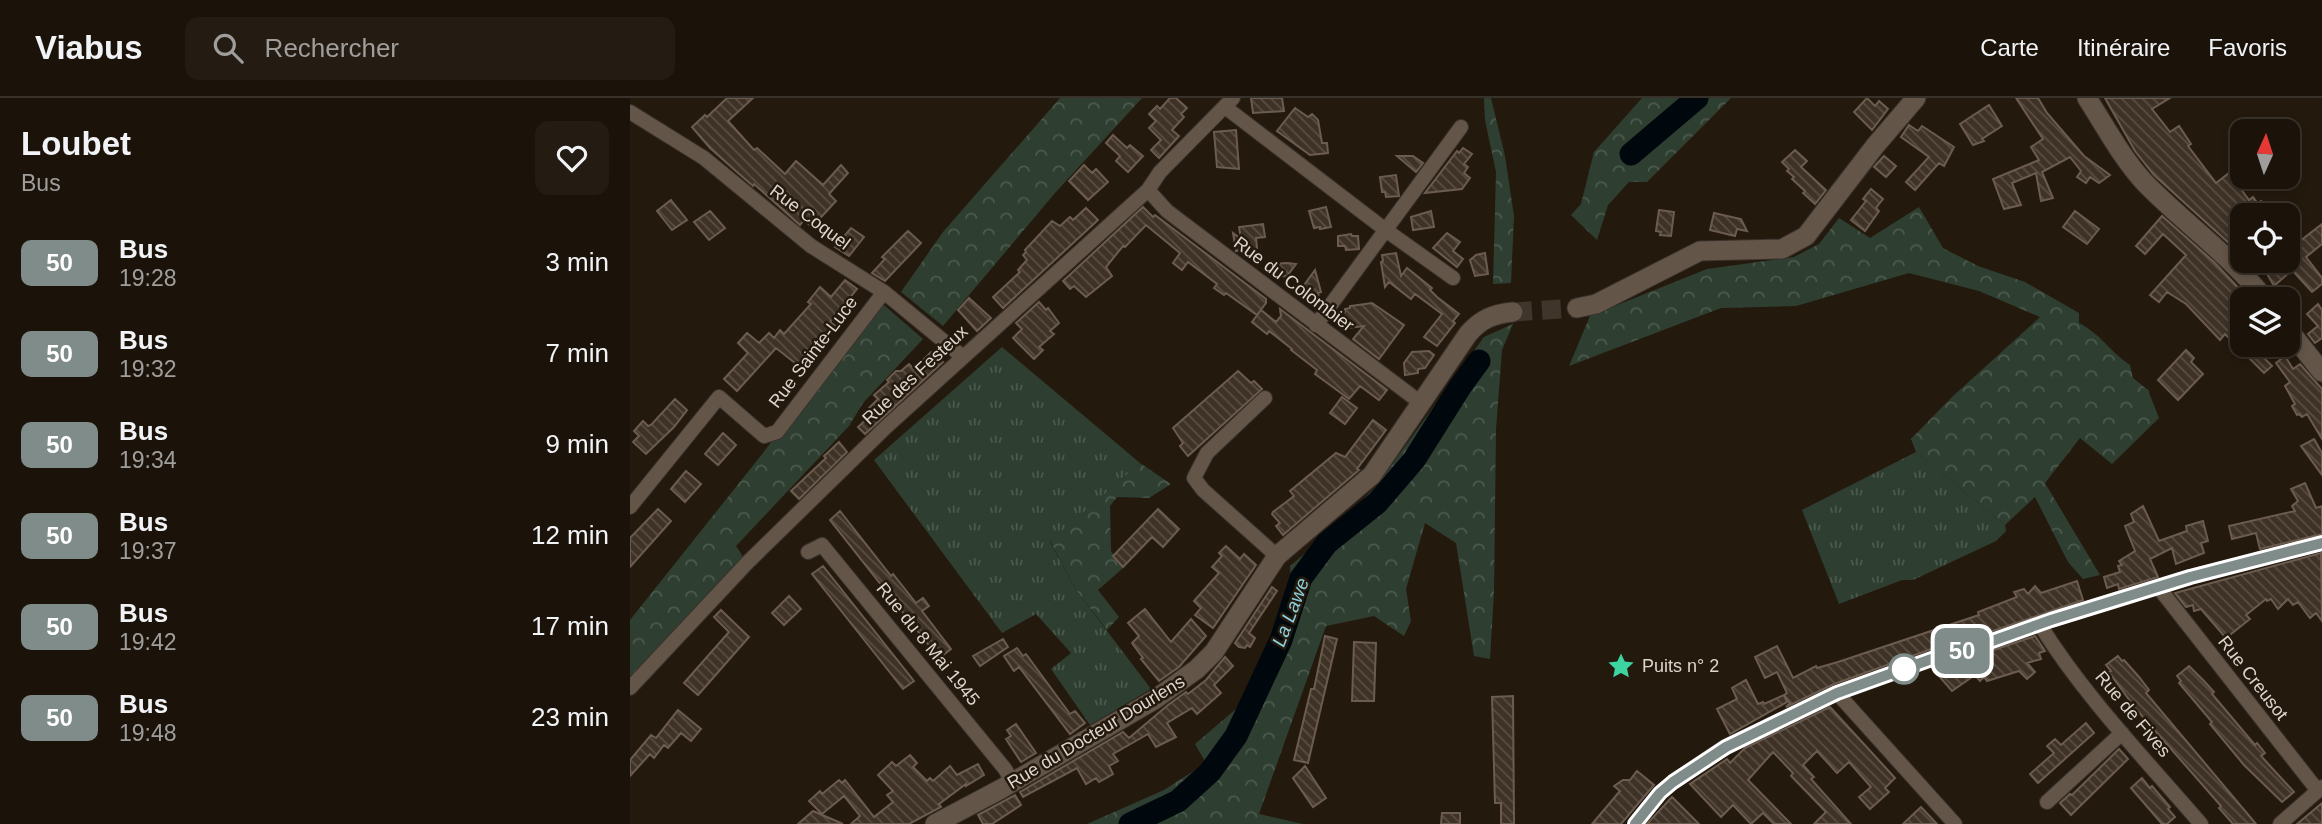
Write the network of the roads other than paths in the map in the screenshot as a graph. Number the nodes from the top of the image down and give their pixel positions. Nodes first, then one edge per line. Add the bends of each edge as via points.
1 (1916, 98) edge
2 (2087, 98) edge
3 (1229, 102) edge
4 (630, 112) edge
5 (1461, 127) dead end
6 (1148, 190) junction
7 (1387, 231) junction
8 (1453, 278) dead end
9 (2255, 287) edge
10 (884, 292) junction
11 (1577, 308) tunnel mouth
12 (1513, 312) tunnel mouth
13 (1316, 325) junction
14 (2300, 344) edge
15 (963, 357) junction
16 (2322, 372) edge
17 (1265, 398) dead end
18 (1421, 403) junction
19 (630, 507) edge
20 (2322, 543) edge
21 (808, 552) dead end
22 (1277, 555) junction
23 (2159, 588) junction
24 (2040, 625) junction
25 (630, 688) edge
26 (1837, 693) junction
27 (2122, 733) junction
28 (1012, 781) junction
29 (2320, 789) edge
30 (2047, 802) dead end
31 (935, 824) edge
32 (1634, 824) edge
33 (1955, 824) edge
34 (2201, 824) edge
35 (2280, 824) edge

1 - 11 street via 1806,236 1782,249 1700,251 1596,304
2 - 9 street via 2145,182
3 - 6 street, Rue des Festeux
3 - 7 street
4 - 10 street, Rue Coquel via 704,158 811,246
5 - 7 street
6 - 13 street, Rue du Colombier via 1167,211
6 - 15 street, Rue des Festeux
7 - 8 street
7 - 13 street
10 - 15 street, Rue Coquel
10 - 19 street, Rue Sainte-Luce via 776,432 764,436 719,397
12 - 18 street, Rue du Docteur Dourlens via 1494,314 1477,323
13 - 18 street, Rue du Colombier
14 - 16 street
15 - 25 street, Rue des Festeux via 747,563
17 - 22 street via 1207,453 1194,478
18 - 22 street, Rue du Docteur Dourlens via 1372,475
20 - 23 street
21 - 28 street, Rue du 8 Mai 1945 via 822,545
22 - 28 street, Rue du Docteur Dourlens via 1214,652 1197,669 1154,700
23 - 24 street
23 - 29 street, Rue Creusot
24 - 26 street
24 - 27 street, Rue de Fives
26 - 32 street via 1726,747 1673,782
26 - 33 street
27 - 30 street
27 - 34 street, Rue de Fives
28 - 31 street, Rue du Docteur Dourlens
29 - 35 street

